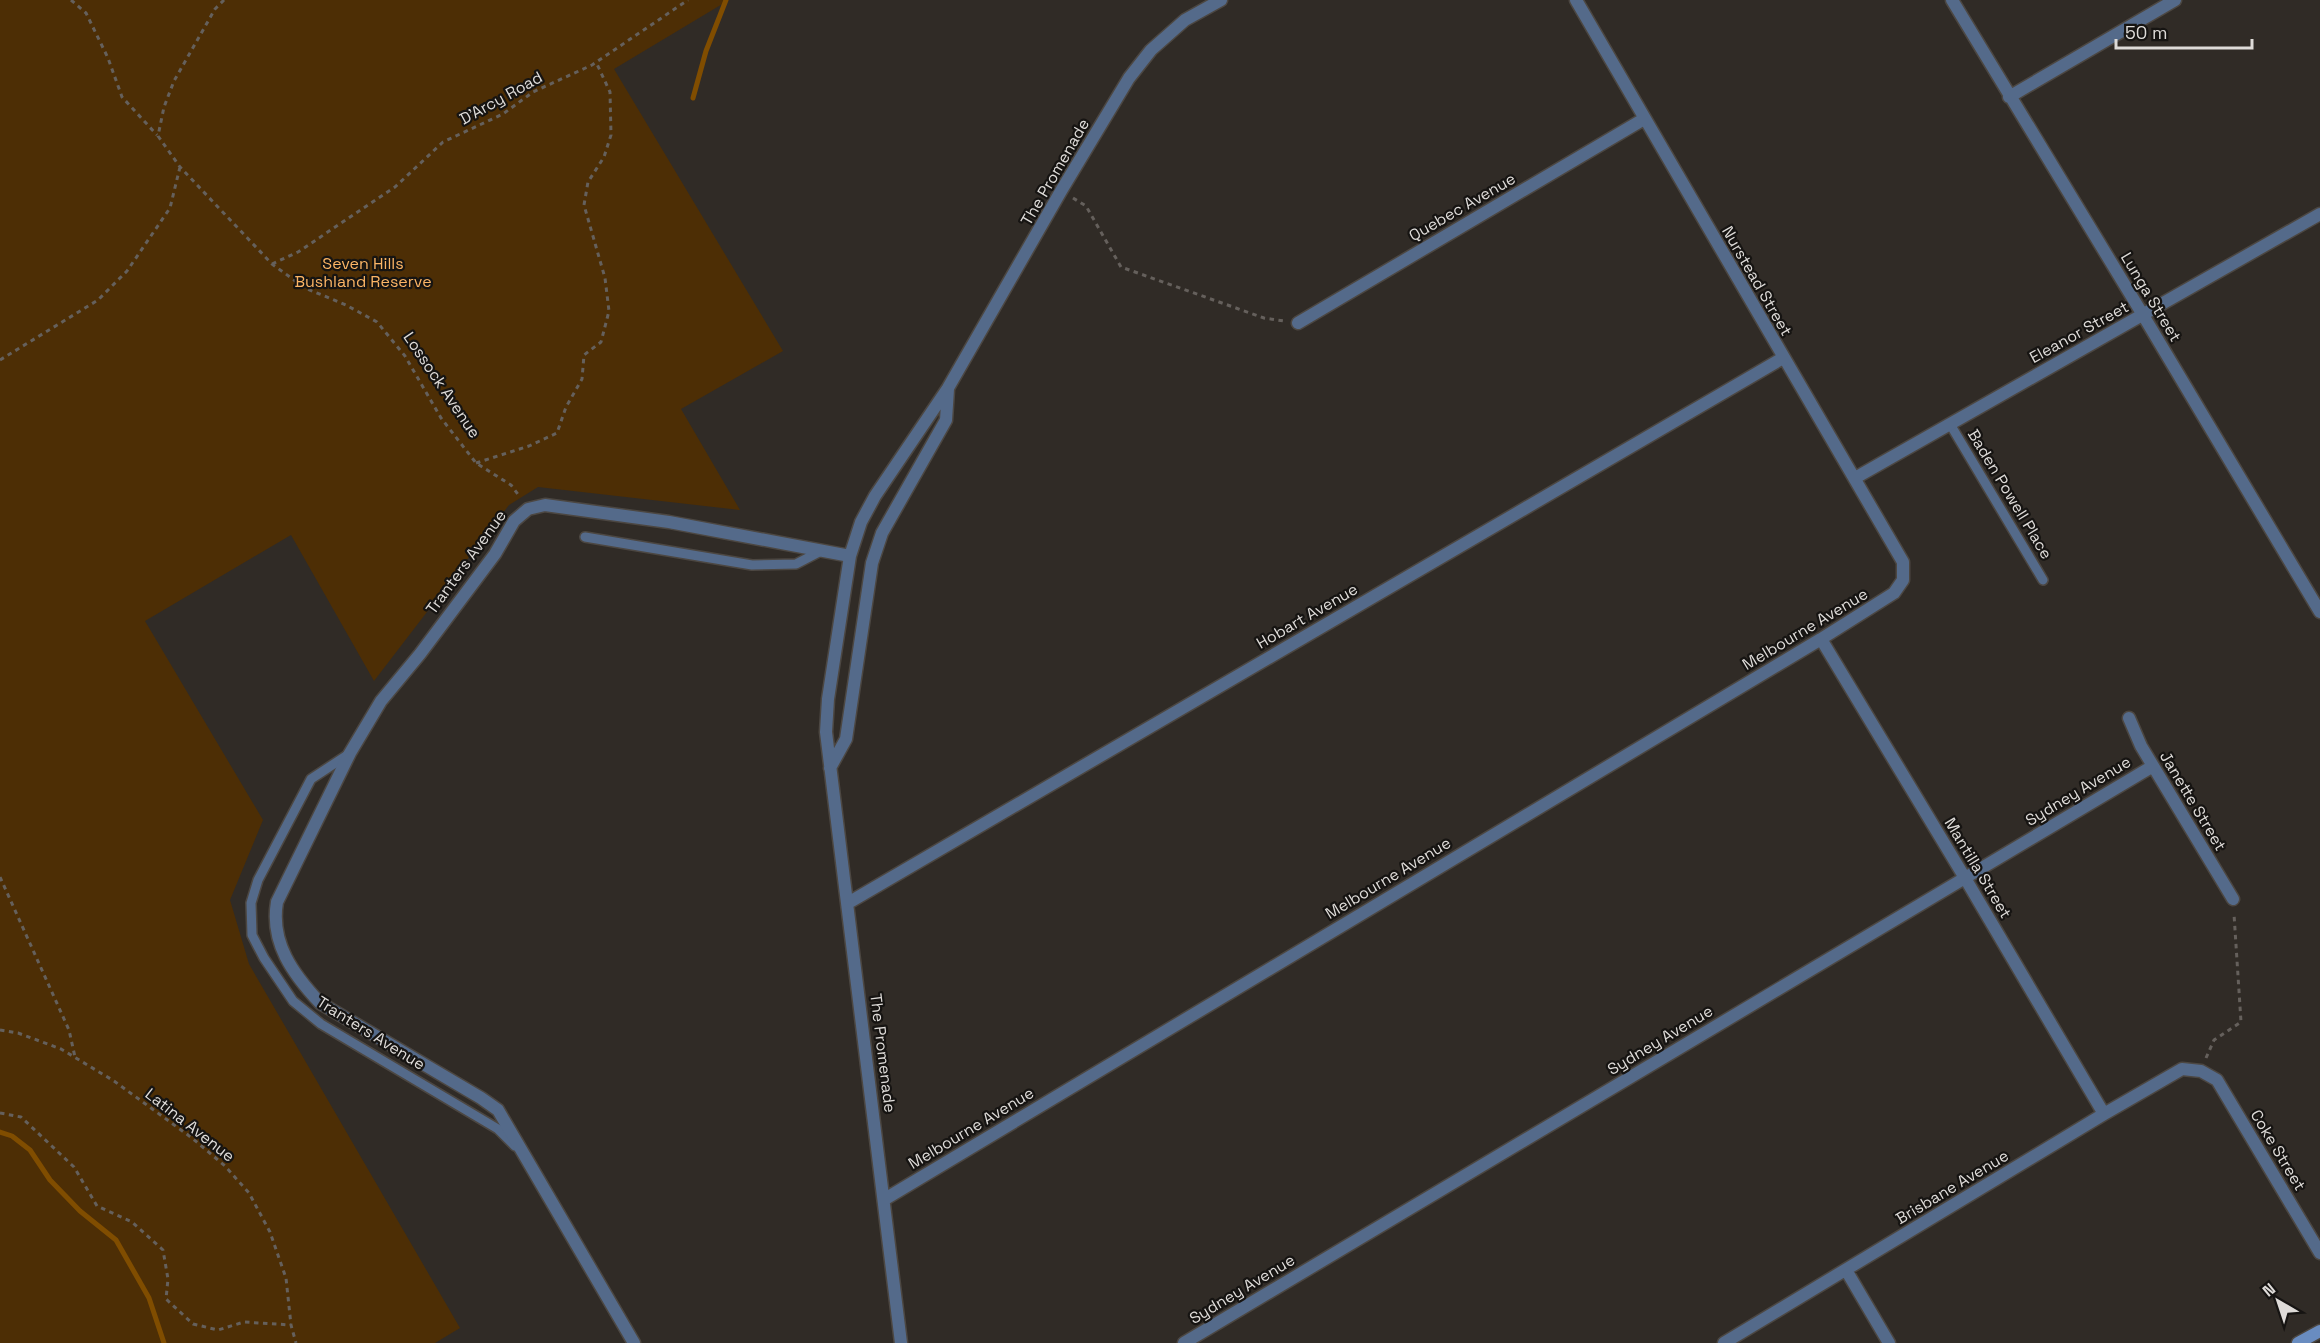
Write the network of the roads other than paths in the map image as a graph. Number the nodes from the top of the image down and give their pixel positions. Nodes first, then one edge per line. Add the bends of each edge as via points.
1 (1221, 0) edge
2 (1576, 0) edge
3 (1952, 0) edge
4 (2175, 0) edge
5 (2009, 97) junction
6 (1644, 119) junction
7 (2320, 214) edge
8 (2143, 315) junction
9 (1298, 323) road end
10 (1783, 358) junction
11 (948, 388) junction
12 (1950, 424) junction
13 (1855, 478) junction
14 (585, 537) dead end
15 (822, 551) junction
16 (850, 556) junction
17 (1903, 580) joint
18 (2043, 580) dead end
19 (2320, 612) edge
20 (1821, 639) junction
21 (2129, 718) dead end
22 (350, 753) junction
23 (2153, 766) junction
24 (830, 768) junction
25 (1965, 878) junction
26 (2233, 898) road end
27 (848, 903) junction
28 (2201, 1071) joint
29 (2104, 1114) junction
30 (526, 1155) junction
31 (885, 1199) junction
32 (2320, 1253) edge
33 (1846, 1270) junction
34 (2320, 1330) edge
35 (634, 1343) edge
36 (901, 1343) edge
37 (1184, 1343) edge
38 (1724, 1343) edge
39 (1889, 1343) edge
40 (2298, 1343) edge

1 - 11 street, The Promenade via 1185,20 1151,50 1129,78
2 - 6 street, Nurstead Street
3 - 5 street, Lunga Street
4 - 5 street
5 - 8 street, Lunga Street
6 - 9 street, Quebec Avenue
6 - 10 street, Nurstead Street
7 - 8 street, Eleanor Street
8 - 12 street, Eleanor Street
8 - 19 street, Lunga Street
10 - 13 street, Nurstead Street
10 - 27 street, Hobart Avenue
11 - 16 street, The Promenade via 875,496
11 - 24 street, The Promenade via 946,420 882,533 872,563 846,739
12 - 13 street, Eleanor Street
12 - 18 lane, Baden Powell Place
13 - 17 street, Nurstead Street via 1903,562
14 - 15 lane via 752,565 796,564
15 - 16 street
15 - 22 street, Tranters Avenue via 669,522 545,505 528,509 514,521 495,554 381,701
16 - 24 street, The Promenade via 828,699
17 - 20 street, Melbourne Avenue via 1894,593
20 - 25 street, Mantilla Street
20 - 31 street, Melbourne Avenue
21 - 23 street, Janette Street
22 - 30 street, Tranters Avenue via 277,902 274,919 279,945 300,982 320,1003 498,1110
22 - 30 lane, Tranters Avenue via 311,779 258,880 251,903 252,935 293,1001 321,1024 498,1129
23 - 25 street, Sydney Avenue
23 - 26 street, Janette Street
24 - 27 street, The Promenade
25 - 29 street, Mantilla Street
25 - 37 street, Sydney Avenue
27 - 31 street, The Promenade
28 - 29 street, Brisbane Avenue via 2182,1070
28 - 32 street, Coke Street via 2217,1080
29 - 33 street, Brisbane Avenue
30 - 35 street, Tranters Avenue
31 - 36 street, The Promenade
33 - 38 street, Brisbane Avenue
33 - 39 street
34 - 40 main road

